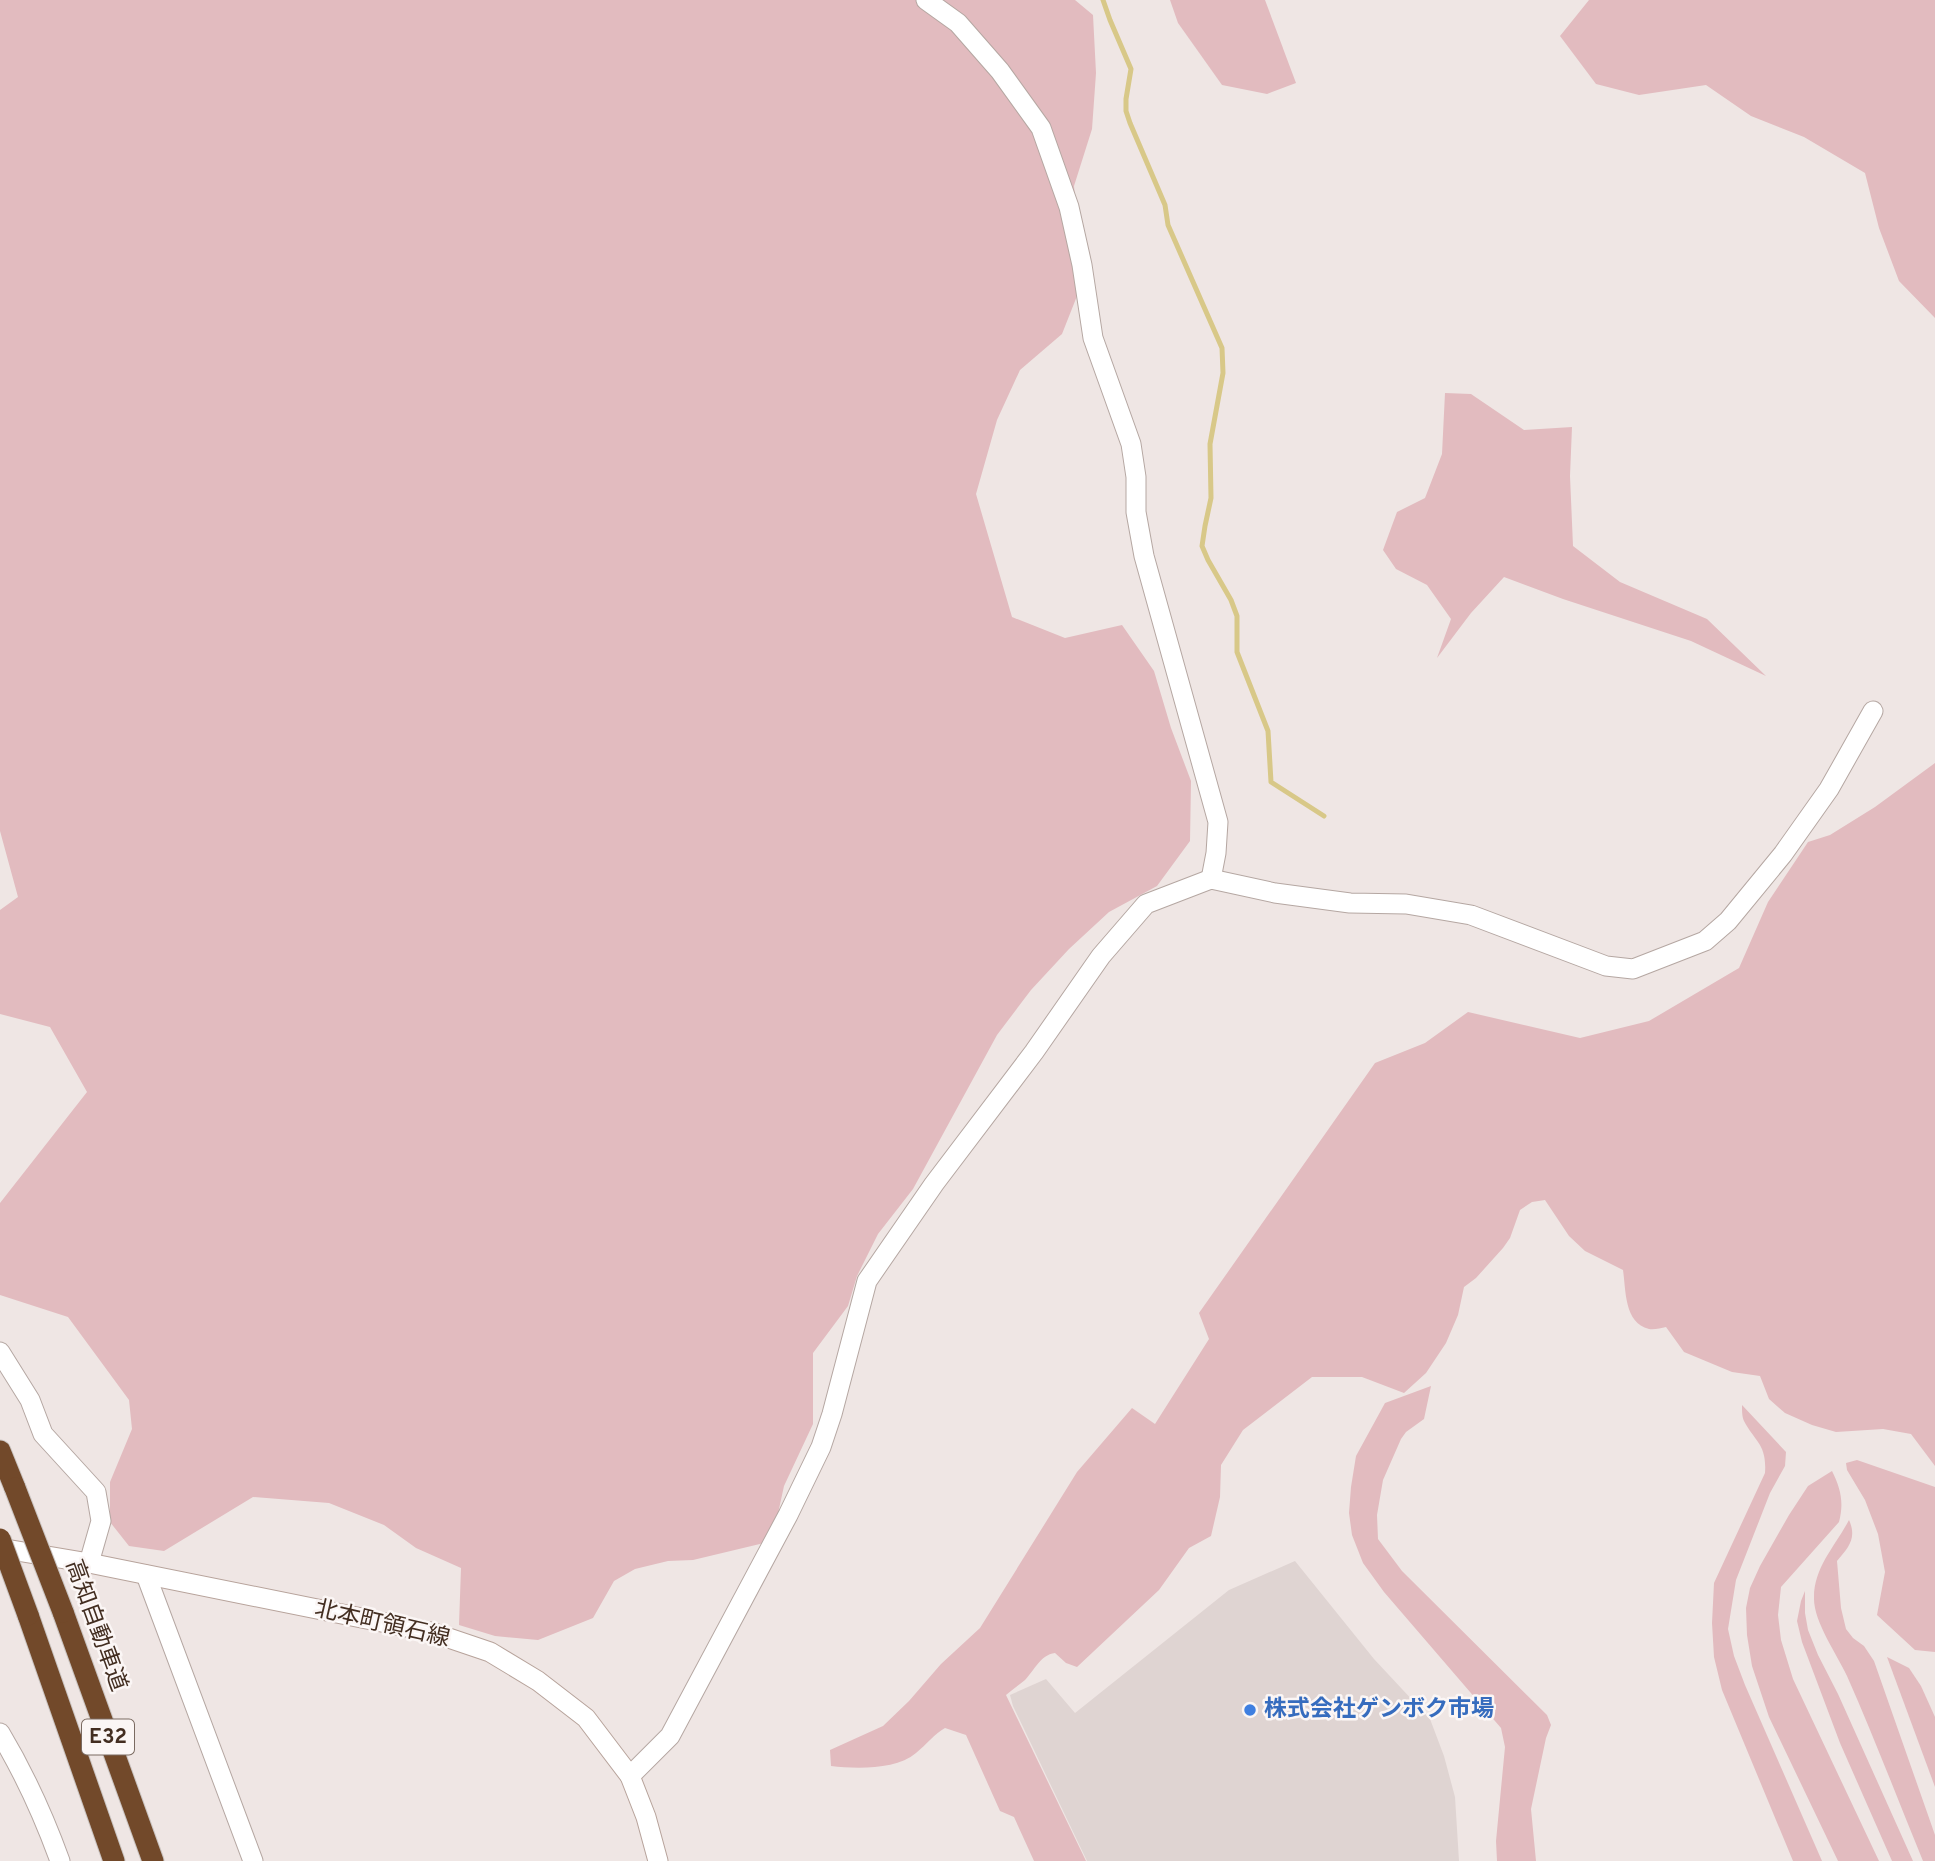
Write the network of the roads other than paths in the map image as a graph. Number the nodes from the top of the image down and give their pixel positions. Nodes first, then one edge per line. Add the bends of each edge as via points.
1 (926, 0) edge
2 (1873, 711) dead end
3 (1211, 879) junction
4 (0, 1352) edge
5 (0, 1451) edge
6 (0, 1539) edge
7 (0, 1548) edge
8 (89, 1563) junction
9 (146, 1575) junction
10 (0, 1733) edge
11 (630, 1776) junction
12 (60, 1861) edge
13 (114, 1861) edge
14 (153, 1861) edge
15 (253, 1861) edge
16 (657, 1861) edge

1 - 3 street via 958,23 1041,128 1069,208 1093,338 1130,444 1144,556 1218,821
2 - 3 street via 1829,789 1728,921 1705,941 1633,969 1606,966 1471,915 1406,904 1350,903 1275,893
3 - 11 street via 1146,904 1101,956 867,1281 832,1414 815,1459 670,1736
4 - 8 street via 30,1400 43,1434 96,1492 101,1521
5 - 14 highway, 高知自動車道 / E32, bridge
6 - 13 highway, E32, bridge
7 - 8 street, 北本町領石線
8 - 9 street, 北本町領石線
9 - 11 street, 北本町領石線 via 430,1632 490,1651 586,1718
9 - 15 street
10 - 12 street
11 - 16 street, 北本町領石線

